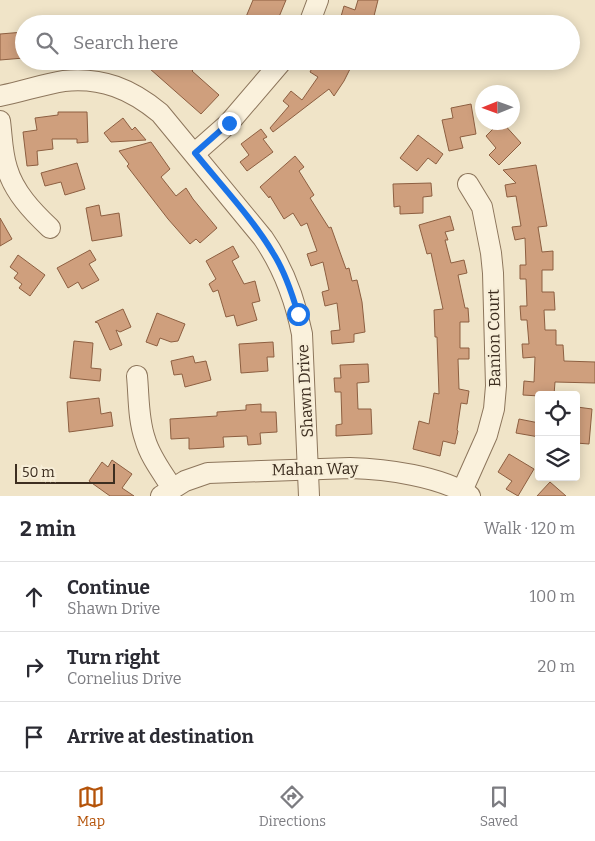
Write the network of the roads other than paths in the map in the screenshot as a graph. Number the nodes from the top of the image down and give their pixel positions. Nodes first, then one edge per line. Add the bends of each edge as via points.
1 (318, 0) edge
2 (312, 15) edge
3 (274, 70) edge
4 (0, 96) edge
5 (0, 121) edge
6 (195, 153) junction
7 (468, 184) dead end
8 (50, 228) dead end
9 (137, 376) dead end
10 (308, 469) junction
11 (167, 492) edge
12 (466, 493) edge
13 (309, 496) edge

1 - 2 street
3 - 6 street via 229,123
4 - 6 street, Shawn Drive via 63,81 112,84 143,99 160,113
5 - 8 street via 6,168 32,211
6 - 10 street, Shawn Drive via 263,238 291,290 302,334
7 - 12 street, Banion Court via 482,207 491,253 496,386 487,435
9 - 11 street via 145,440
10 - 11 street, Mahan Way via 214,472 196,476
10 - 12 street, Mahan Way via 386,470 417,476
10 - 13 street, Shawn Drive

